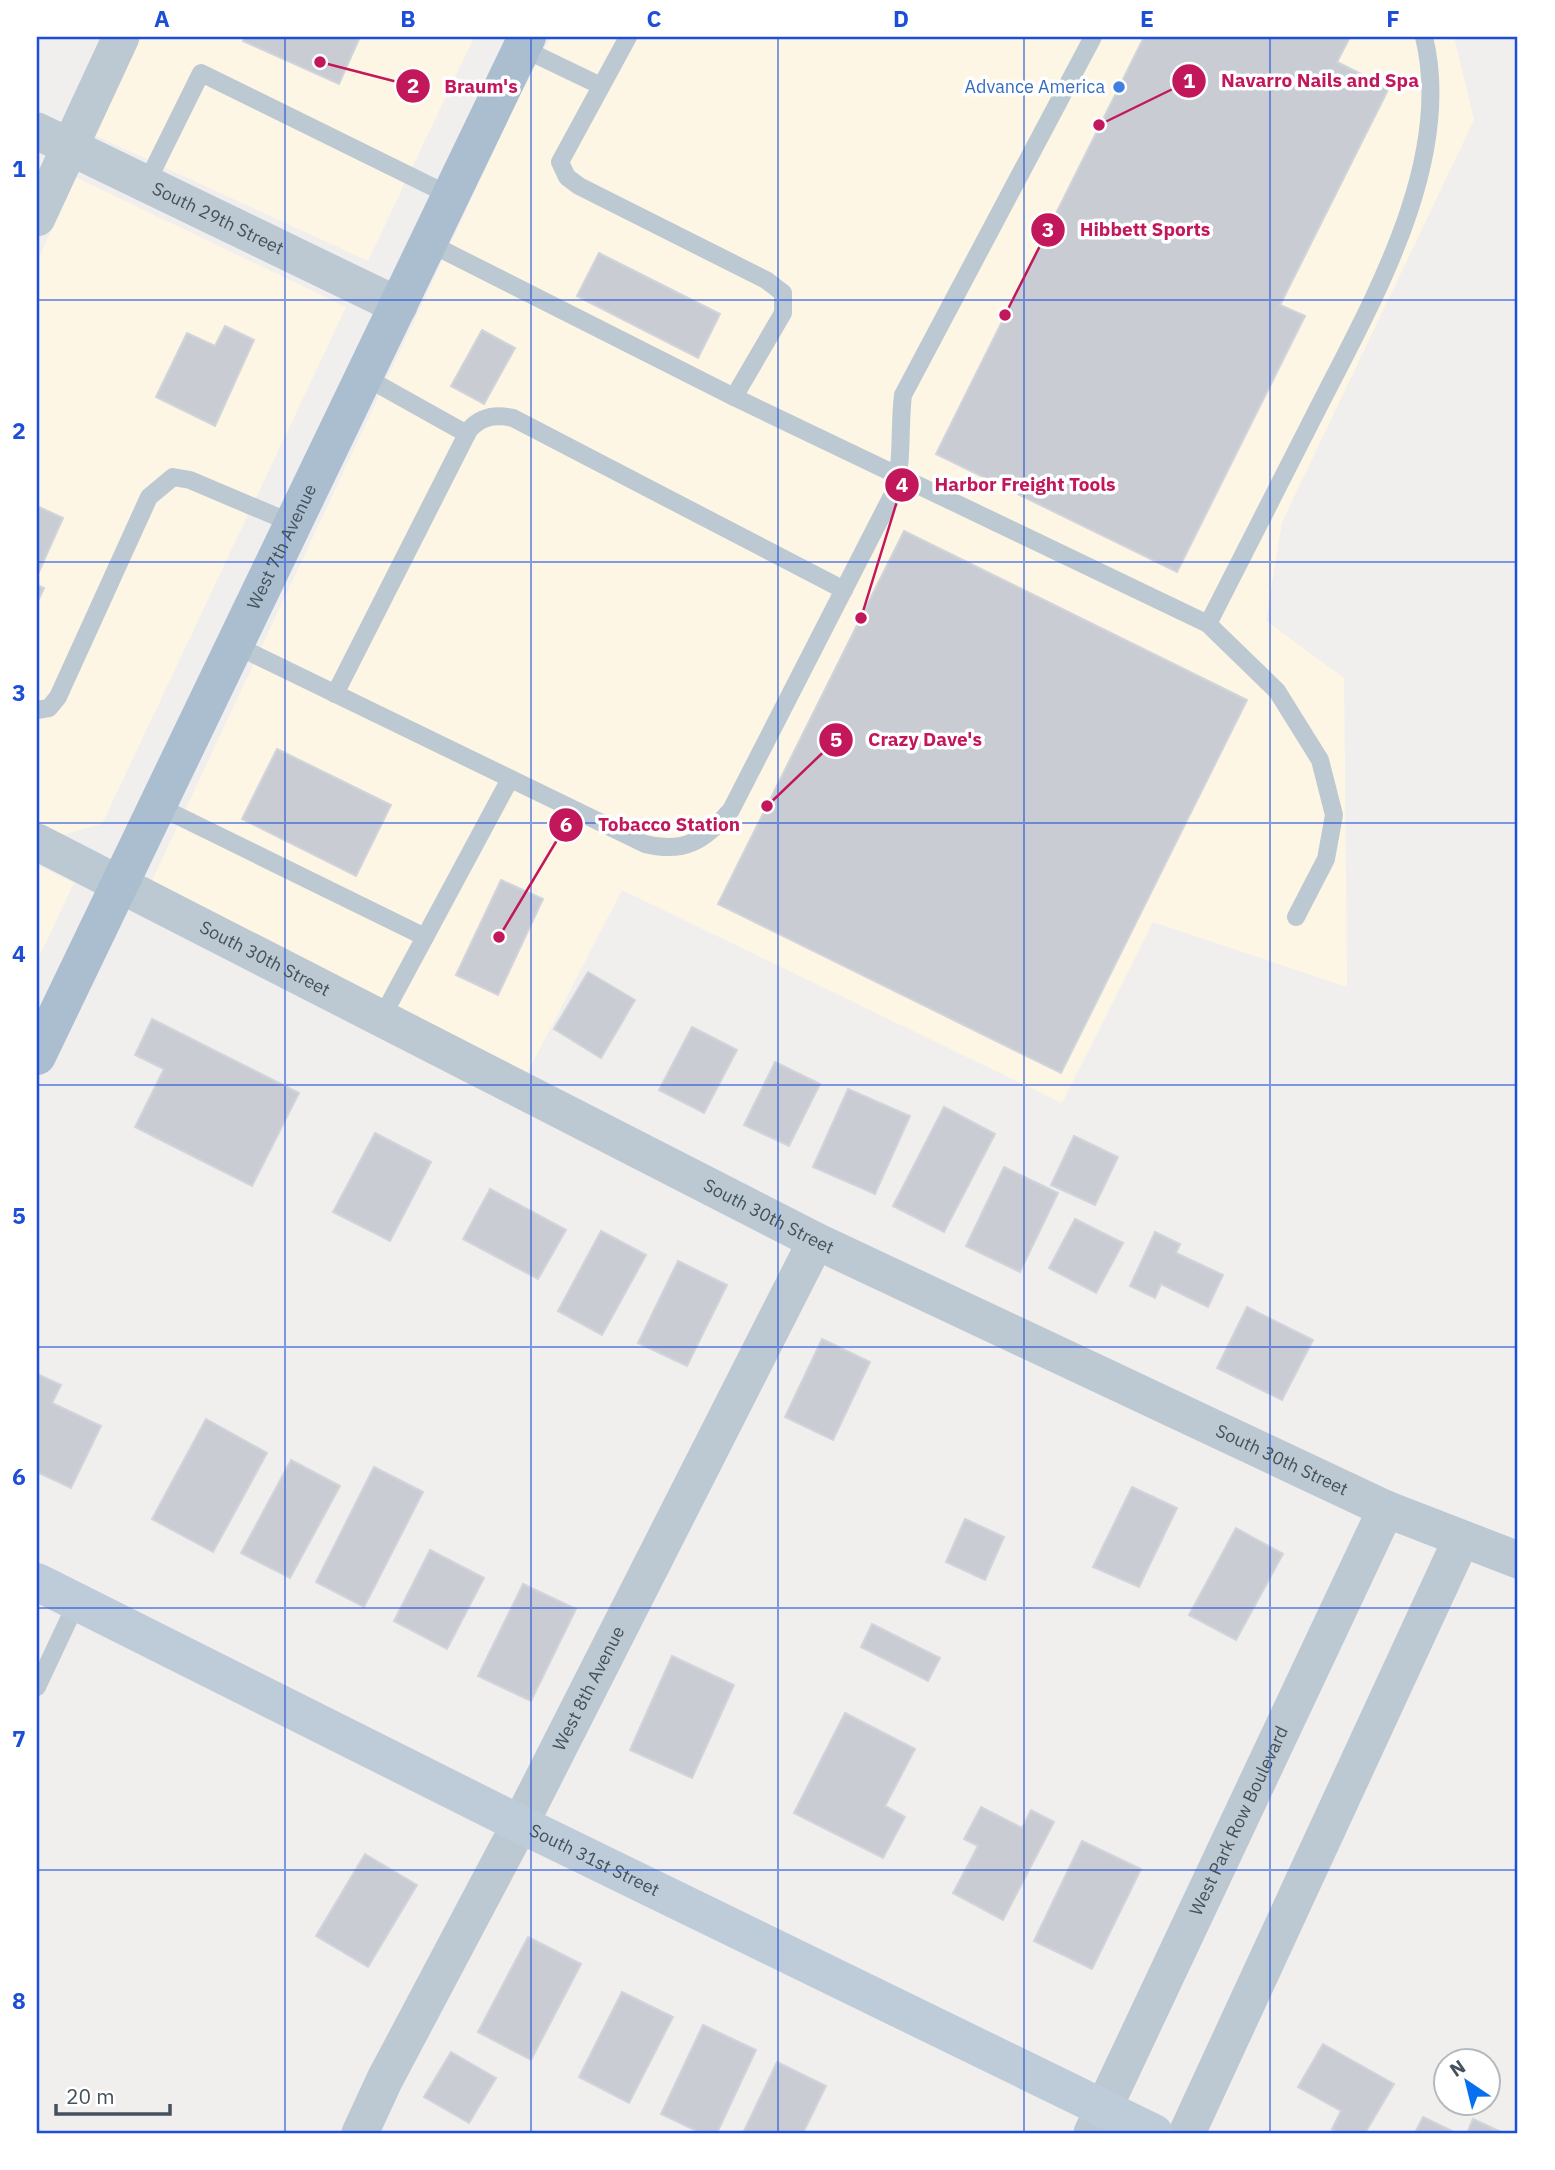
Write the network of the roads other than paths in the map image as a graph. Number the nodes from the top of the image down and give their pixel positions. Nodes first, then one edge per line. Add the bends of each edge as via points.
1 (121, 37) edge
2 (628, 37) edge
3 (1093, 37) edge
4 (1424, 37) edge
5 (524, 42) edge
6 (601, 86) junction
7 (37, 131) edge
8 (70, 147) junction
9 (146, 184) junction
10 (451, 196) junction
11 (37, 218) edge
12 (429, 243) junction
13 (399, 306) junction
14 (365, 377) junction
15 (734, 397) junction
16 (467, 434) junction
17 (898, 477) junction
18 (294, 524) junction
19 (844, 590) junction
20 (1208, 624) junction
21 (236, 645) junction
22 (335, 694) junction
23 (37, 710) edge
24 (510, 779) junction
25 (158, 806) junction
26 (37, 842) edge
27 (121, 882) junction
28 (1296, 917) dead end
29 (425, 937) junction
30 (382, 1017) junction
31 (37, 1056) edge
32 (816, 1241) junction
33 (1386, 1509) junction
34 (1461, 1540) junction
35 (1518, 1560) edge
36 (37, 1582) edge
37 (77, 1602) junction
38 (37, 1687) edge
39 (520, 1824) junction
40 (1098, 2121) edge
41 (360, 2133) edge
42 (1154, 2133) edge
43 (1187, 2133) edge

1 - 8 street
2 - 6 lane
3 - 17 lane via 903,395
4 - 20 lane via 1430,58 1427,144 1405,230
5 - 6 lane
5 - 10 main road, West 7th Avenue
6 - 15 lane via 561,162 567,177 783,293 783,313
7 - 8 street, South 29th Street
8 - 9 street, South 29th Street
8 - 11 street
9 - 10 lane via 201,73
9 - 13 street, South 29th Street
10 - 12 main road, West 7th Avenue
12 - 13 main road, West 7th Avenue
12 - 15 lane
13 - 14 main road, West 7th Avenue
14 - 16 lane
14 - 18 main road, West 7th Avenue
15 - 17 lane
16 - 19 lane via 478,421 499,415 513,418
16 - 22 lane
17 - 19 lane
17 - 20 lane
18 - 21 main road, West 7th Avenue
18 - 23 lane via 190,480 173,477 164,483 149,497 58,697 49,708
19 - 24 lane via 731,810 714,830 693,842 670,850 645,844
20 - 28 lane via 1277,691 1320,760 1334,815 1326,859
21 - 22 lane
21 - 25 main road, West 7th Avenue
22 - 24 lane
24 - 29 lane
25 - 27 main road, West 7th Avenue
25 - 29 lane
26 - 27 street, South 30th Street
27 - 30 street, South 30th Street
27 - 31 main road, West 7th Avenue
29 - 30 lane
30 - 32 street, South 30th Street
32 - 33 street, South 30th Street
32 - 39 street, West 8th Avenue
33 - 34 street, South 30th Street
33 - 40 street, West Park Row Boulevard
34 - 35 street, South 30th Street
34 - 43 street
36 - 37 street, South 31st Street
37 - 38 lane
37 - 39 street, South 31st Street
39 - 40 street, South 31st Street
39 - 41 street, West 8th Avenue
40 - 42 street, South 31st Street

